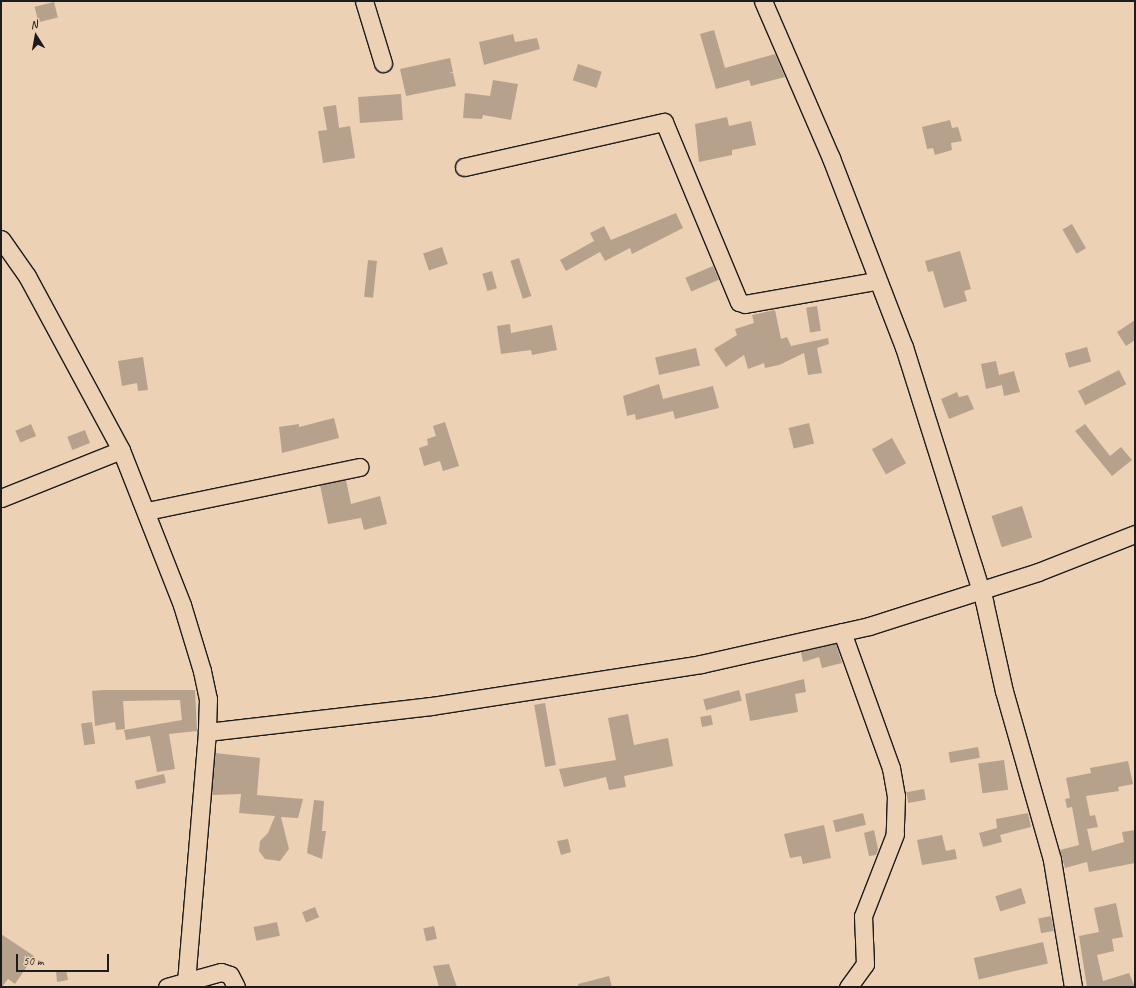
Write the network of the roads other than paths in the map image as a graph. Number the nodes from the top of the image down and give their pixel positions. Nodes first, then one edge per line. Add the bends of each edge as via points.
1 (364, 1) edge
2 (763, 1) edge
3 (383, 63) dead end
4 (464, 167) dead end
5 (1, 239) edge
6 (876, 282) junction
7 (121, 450) junction
8 (359, 468) dead end
9 (1, 498) edge
10 (147, 511) junction
11 (1135, 534) edge
12 (981, 592) junction
13 (842, 632) junction
14 (207, 732) junction
15 (186, 980) junction
16 (167, 987) edge
17 (236, 987) edge
18 (848, 987) edge
19 (1074, 987) edge

1 - 3 street
2 - 6 street via 831,158
4 - 6 street via 664,122 739,302 745,304
5 - 7 street via 38,294
6 - 12 street via 904,347
7 - 9 street
7 - 10 street
8 - 10 street
10 - 14 street via 202,671 208,699
11 - 12 street via 1110,546
12 - 13 street
12 - 19 street via 1004,691 1052,860
13 - 14 street via 701,664 562,688
13 - 18 street via 886,754 896,796 895,834 864,916 865,964
14 - 15 street
15 - 16 street
15 - 17 street via 221,972 230,975

